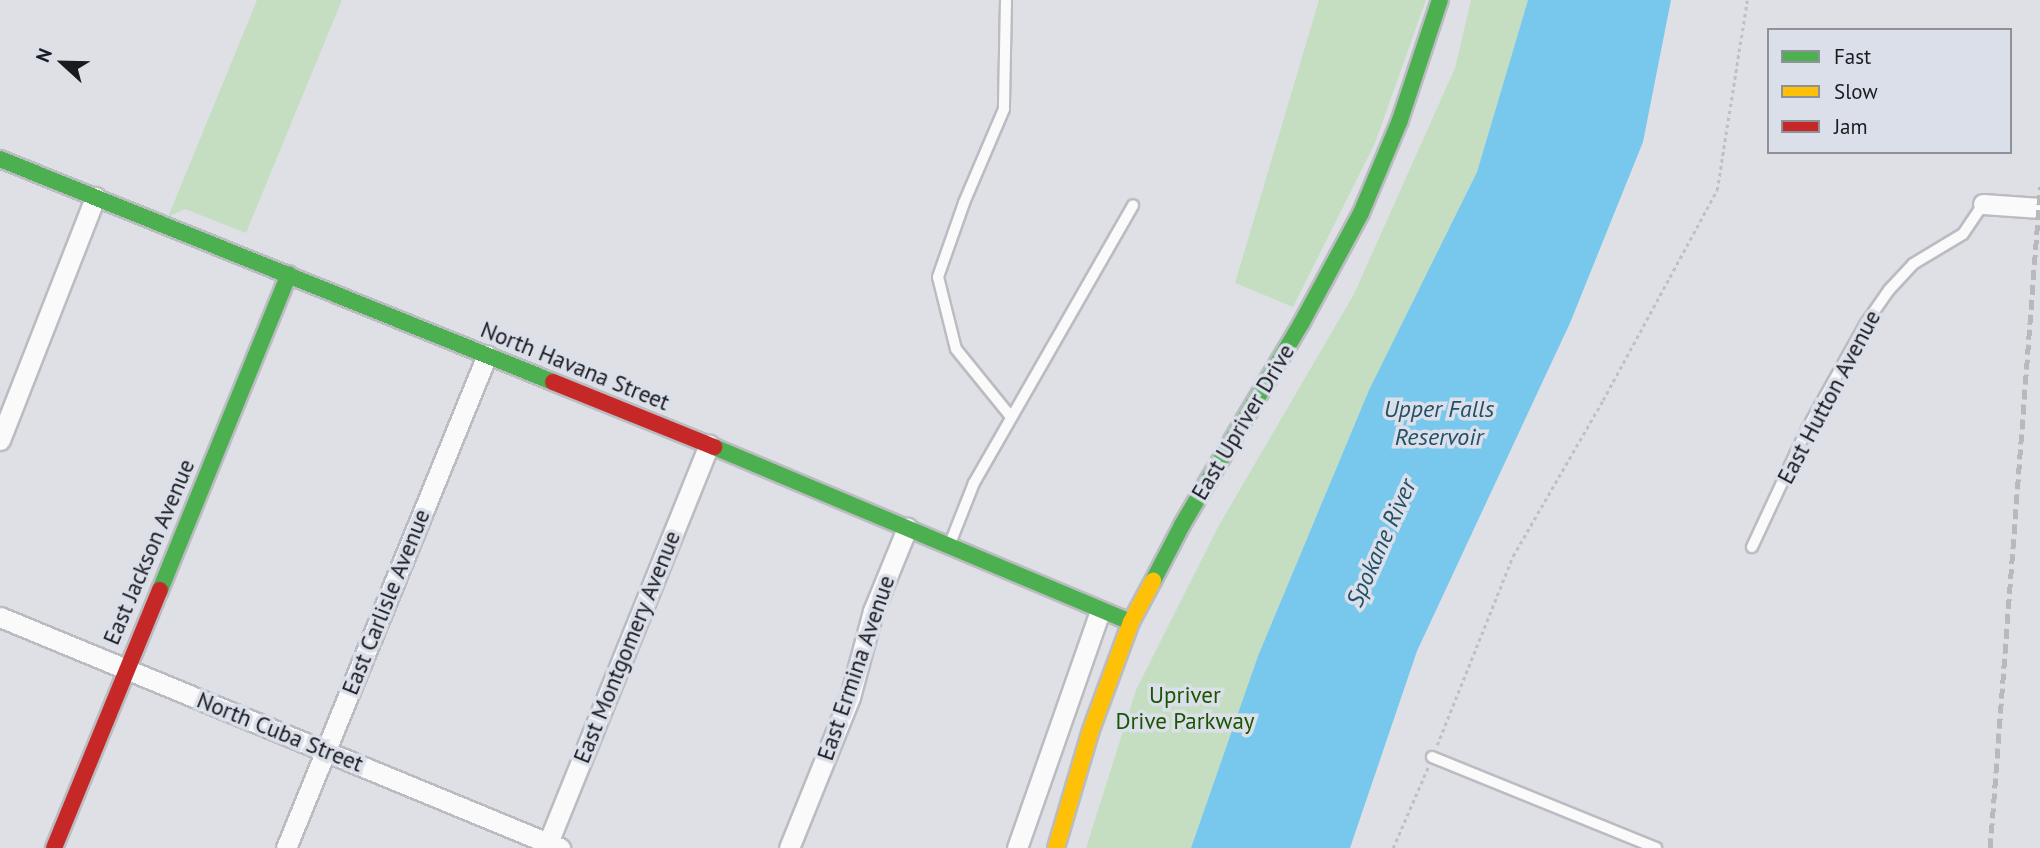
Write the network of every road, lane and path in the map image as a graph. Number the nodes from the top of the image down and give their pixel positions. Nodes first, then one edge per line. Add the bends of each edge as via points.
1 (1006, 0) edge
2 (1440, 0) edge
3 (1747, 0) edge
4 (0, 159) edge
5 (95, 197) junction
6 (1983, 204) joint
7 (1133, 205) dead end
8 (2040, 208) edge
9 (289, 274) junction
10 (487, 355) junction
11 (1011, 417) junction
12 (0, 440) edge
13 (709, 445) junction
14 (908, 528) junction
15 (949, 545) junction
16 (1752, 547) dead end
17 (1100, 611) junction
18 (0, 617) edge
19 (1130, 622) junction
20 (125, 668) junction
21 (325, 750) junction
22 (1432, 757) junction
23 (551, 846) edge
24 (54, 848) edge
25 (286, 848) edge
26 (789, 848) edge
27 (1017, 848) edge
28 (1056, 848) edge
29 (1393, 848) edge
30 (1656, 848) edge

1 - 11 lane via 1004,109 938,277 956,348
2 - 19 street, East Upriver Drive via 1400,120 1361,213
3 - 22 path via 1717,190 1513,556
4 - 5 street, North Havana Street
5 - 9 street, North Havana Street
5 - 12 street
6 - 8 street
6 - 16 lane, East Hutton Avenue via 1963,234 1913,264 1866,323 1807,429
7 - 11 lane
9 - 10 street, North Havana Street
9 - 20 street, East Jackson Avenue
10 - 13 street, North Havana Street
10 - 21 street, East Carlisle Avenue
11 - 15 lane via 974,483
13 - 14 street, North Havana Street
13 - 23 street, East Montgomery Avenue
14 - 15 street, North Havana Street
14 - 26 street, East Ermina Avenue via 873,611 850,697
15 - 17 street, North Havana Street via 1061,590
17 - 19 street, North Havana Street
17 - 27 street
18 - 20 street, North Cuba Street
19 - 28 street, East Upriver Drive
20 - 21 street, North Cuba Street
20 - 24 street, East Jackson Avenue
21 - 23 street, North Cuba Street
21 - 25 street, East Carlisle Avenue
22 - 29 path
22 - 30 lane

